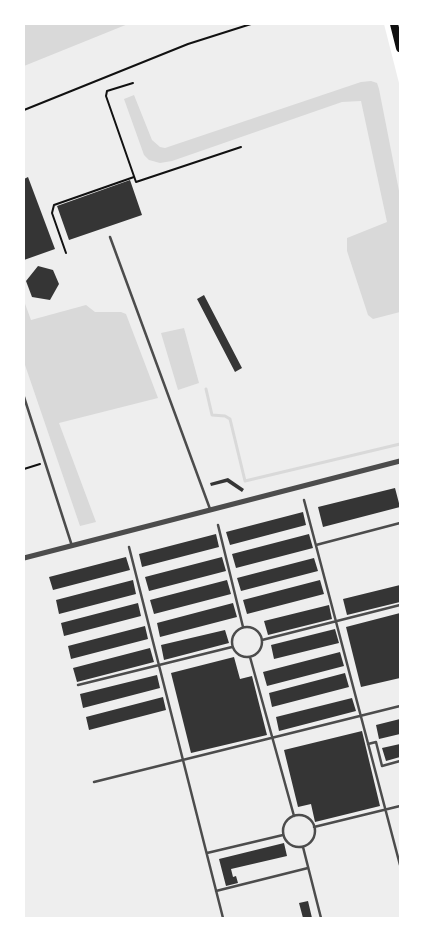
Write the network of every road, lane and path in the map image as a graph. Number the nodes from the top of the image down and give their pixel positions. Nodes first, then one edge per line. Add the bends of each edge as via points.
1 (251, 24) edge
2 (394, 24) edge
3 (400, 48) edge
4 (132, 83) dead end
5 (24, 110) edge
6 (241, 147) dead end
7 (134, 177) junction
8 (110, 237) dead end
9 (66, 253) dead end
10 (24, 397) edge
11 (400, 461) edge
12 (46, 462) junction
13 (24, 469) edge
14 (304, 500) dead end
15 (211, 510) junction
16 (400, 523) edge
17 (218, 525) dead end
18 (316, 545) junction
19 (72, 546) junction
20 (129, 547) dead end
21 (24, 558) edge
22 (400, 605) edge
23 (336, 621) junction
24 (243, 627) junction
25 (262, 640) junction
26 (232, 647) junction
27 (250, 657) junction
28 (159, 665) junction
29 (78, 685) dead end
30 (400, 706) edge
31 (361, 716) junction
32 (272, 738) junction
33 (368, 744) junction
34 (183, 760) junction
35 (400, 761) edge
36 (94, 782) dead end
37 (400, 806) edge
38 (386, 809) junction
39 (294, 816) junction
40 (314, 827) junction
41 (283, 834) junction
42 (303, 847) junction
43 (207, 854) junction
44 (400, 865) edge
45 (308, 868) junction
46 (216, 891) junction
47 (223, 918) edge
48 (321, 918) edge

1 - 5 path via 188,44
2 - 3 main road
4 - 7 path via 107,91 106,96
6 - 7 path via 136,182
7 - 9 path via 54,205 52,213
8 - 15 lane
10 - 12 lane
11 - 15 street
12 - 13 path
12 - 19 lane
14 - 18 lane
15 - 19 street
16 - 18 lane
17 - 24 lane
18 - 23 lane
19 - 21 street
20 - 28 lane
22 - 23 lane
23 - 25 lane
23 - 31 lane
24 - 25 lane via 256,629
24 - 26 lane via 233,634
25 - 27 lane via 259,652
26 - 27 lane via 240,656
26 - 28 lane
27 - 32 lane
28 - 29 lane
28 - 34 lane
30 - 31 lane
31 - 32 lane
31 - 33 lane
32 - 34 lane
32 - 39 lane
33 - 35 lane via 376,742 382,766
33 - 38 lane
34 - 36 lane
34 - 43 lane
37 - 38 lane
38 - 40 lane
38 - 44 lane
39 - 40 lane via 304,816
39 - 41 lane via 286,823
40 - 42 lane via 314,837
41 - 42 lane via 292,846
41 - 43 lane
42 - 45 lane
43 - 46 lane
45 - 46 lane
45 - 48 lane
46 - 47 lane

